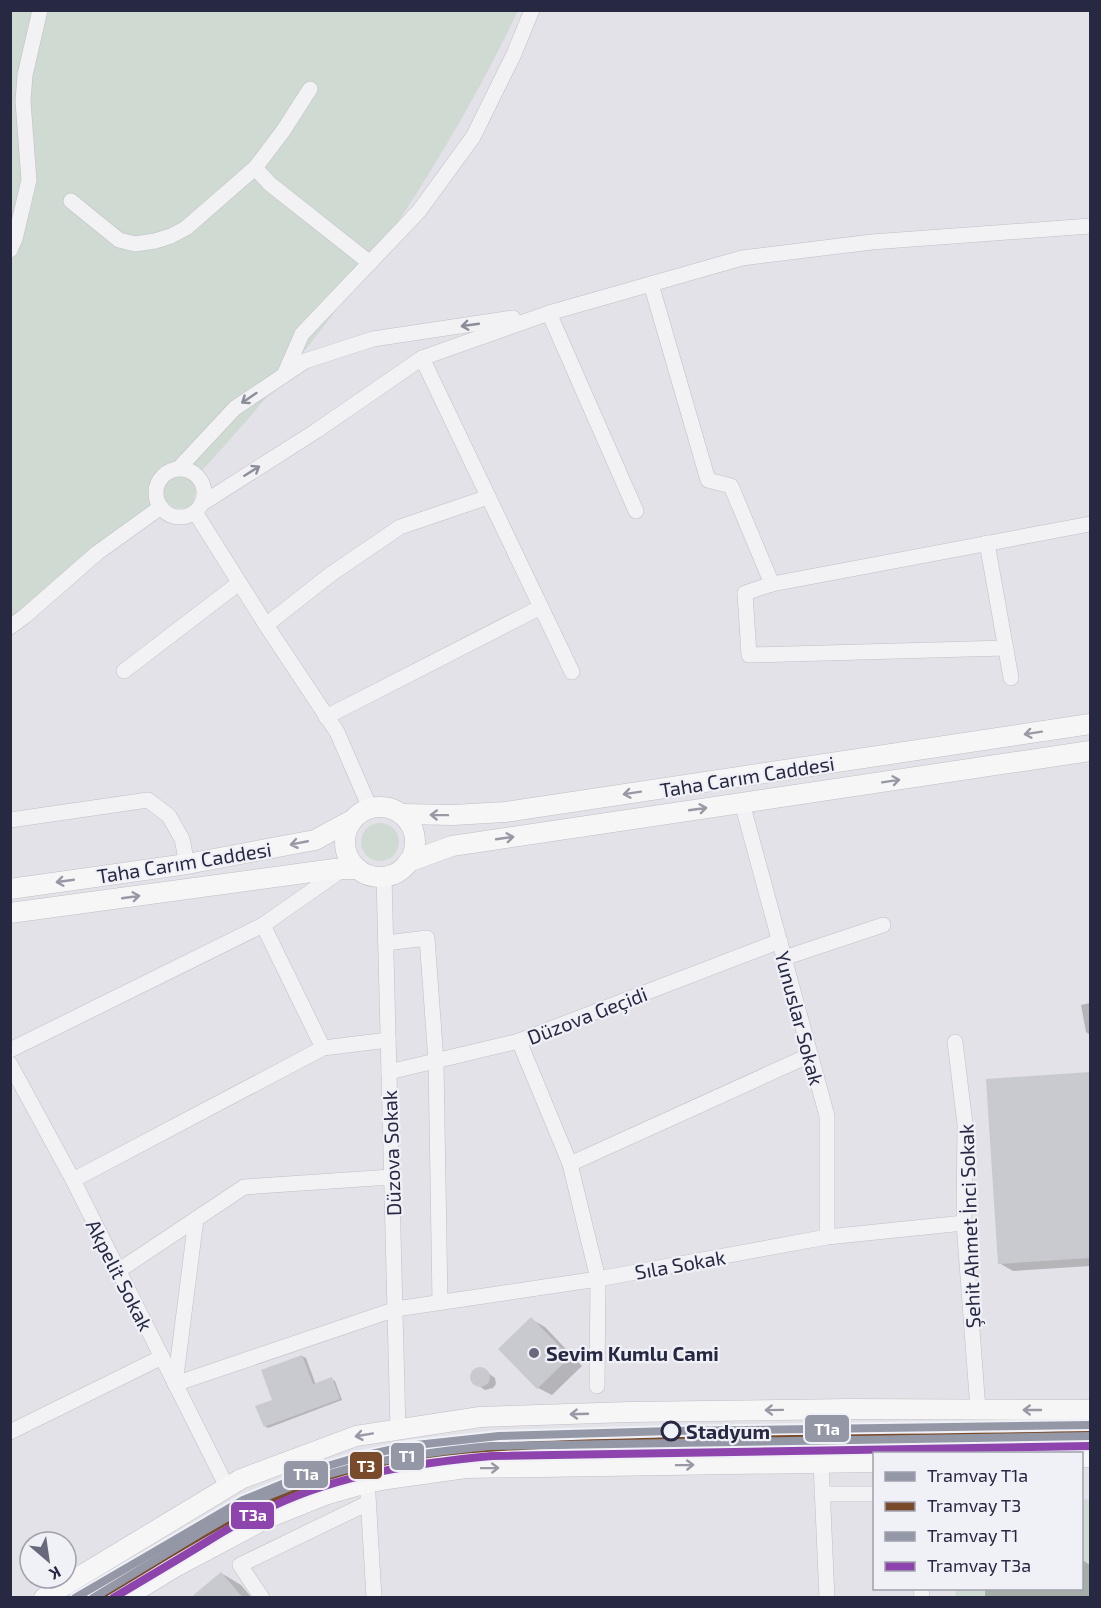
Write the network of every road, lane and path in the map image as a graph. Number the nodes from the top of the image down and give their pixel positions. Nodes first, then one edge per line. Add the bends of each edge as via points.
1 (40, 10) edge
2 (532, 10) edge
3 (310, 89) dead end
4 (255, 168) junction
5 (71, 201) dead end
6 (1090, 226) edge
7 (10, 250) edge
8 (370, 263) junction
9 (651, 284) junction
10 (549, 313) junction
11 (422, 358) junction
12 (284, 375) junction
13 (178, 469) junction
14 (488, 497) junction
15 (161, 507) junction
16 (199, 507) junction
17 (636, 511) dead end
18 (1090, 524) edge
19 (987, 543) junction
20 (239, 583) junction
21 (772, 584) junction
22 (541, 607) junction
23 (266, 625) junction
24 (10, 627) edge
25 (1006, 648) junction
26 (124, 671) dead end
27 (572, 672) dead end
28 (1011, 678) dead end
29 (327, 717) junction
30 (1090, 724) edge
31 (1090, 751) edge
32 (742, 803) junction
33 (370, 808) junction
34 (402, 814) junction
35 (10, 820) edge
36 (352, 820) junction
37 (408, 862) junction
38 (188, 864) junction
39 (350, 869) junction
40 (384, 876) junction
41 (10, 889) edge
42 (10, 913) edge
43 (263, 925) junction
44 (882, 925) dead end
45 (780, 941) junction
46 (386, 943) junction
47 (784, 958) junction
48 (388, 1040) junction
49 (519, 1041) junction
50 (955, 1042) dead end
51 (322, 1048) junction
52 (10, 1050) edge
53 (810, 1055) junction
54 (436, 1061) junction
55 (10, 1064) edge
56 (389, 1072) junction
57 (570, 1164) junction
58 (391, 1177) junction
59 (73, 1180) junction
60 (196, 1219) junction
61 (964, 1223) junction
62 (827, 1237) junction
63 (118, 1271) junction
64 (597, 1280) junction
65 (440, 1302) junction
66 (396, 1309) junction
67 (162, 1357) junction
68 (175, 1384) junction
69 (597, 1386) dead end
70 (978, 1410) junction
71 (1090, 1410) edge
72 (398, 1430) junction
73 (10, 1432) edge
74 (873, 1462) edge
75 (821, 1463) junction
76 (367, 1483) junction
77 (227, 1487) junction
78 (822, 1494) junction
79 (873, 1494) edge
80 (368, 1503) junction
81 (44, 1598) edge
82 (124, 1598) edge
83 (262, 1598) edge
84 (374, 1598) edge
85 (827, 1598) edge

1 - 7 street via 23,101 29,180
2 - 8 street via 473,137 420,211
3 - 4 street
4 - 5 street via 186,228 155,241 135,244 119,240
4 - 8 street
6 - 9 street via 872,242 742,258
8 - 12 street via 302,333
9 - 10 street
9 - 21 street via 708,480 731,486
10 - 11 street
10 -> 12 street via 373,339 305,361
10 - 17 street
11 - 14 street
16 -> 11 street
12 -> 13 street via 235,408
13 - 15 street via 166,473 158,483 156,496
13 - 16 street via 200,478 204,490
14 - 22 street
14 - 23 street via 400,527
15 - 16 street via 177,517
15 - 24 street via 97,553
16 - 20 street
18 - 19 street
19 - 21 street
19 - 25 street
20 - 23 street
20 - 26 street
21 - 25 street via 745,593 749,655
22 - 27 street
22 - 29 street
23 - 29 street
25 - 28 street
29 - 33 street
30 -> 34 main road, Taha Carım Caddesi via 505,812
32 -> 31 main road, Taha Carım Caddesi
37 -> 32 main road, Taha Carım Caddesi via 452,846
32 - 45 street, Yunuslar Sokak
33 - 34 main road via 385,807
33 - 36 main road
34 - 37 main road via 414,837
35 - 38 street via 148,800 169,816 182,839
36 -> 38 main road, Taha Carım Caddesi via 315,840
36 - 39 main road via 345,837
37 - 40 main road
38 -> 41 main road, Taha Carım Caddesi
39 - 40 main road
42 -> 39 main road, Taha Carım Caddesi
39 - 43 street
40 - 46 street, Düzova Sokak
43 - 51 street
43 - 52 street
44 - 47 street
45 - 47 street, Yunuslar Sokak
45 - 49 street, Düzova Geçidi
46 - 48 street, Düzova Sokak
46 - 54 street via 427,938
47 - 53 street, Yunuslar Sokak
48 - 51 street
48 - 56 street, Düzova Sokak
49 - 54 street, Düzova Geçidi
49 - 57 street
50 - 61 street, Şehit Ahmet İnci Sokak via 966,1124
51 - 59 street
53 - 57 street
53 - 62 street, Yunuslar Sokak via 827,1116
54 - 56 street, Düzova Geçidi
54 - 65 street
55 - 59 street, Akpelit Sokak
56 - 58 street, Düzova Sokak
57 - 64 street
58 - 60 street via 244,1187
58 - 66 street, Düzova Sokak
59 - 63 street, Akpelit Sokak
60 - 63 street
60 - 68 street
61 - 62 street, Sıla Sokak
61 - 70 street, Şehit Ahmet İnci Sokak
62 - 64 street, Sıla Sokak
63 - 67 street, Akpelit Sokak
64 - 65 street, Sıla Sokak
64 - 69 street
65 - 66 street, Sıla Sokak
66 - 68 street, Sıla Sokak
66 - 72 street, Düzova Sokak
67 - 68 street, Akpelit Sokak
67 - 73 street
68 - 77 street, Akpelit Sokak
71 -> 70 main road
70 -> 72 main road via 480,1417
72 -> 77 main road via 356,1436
74 - 75 main road
76 -> 75 main road via 466,1468
75 - 78 street
76 - 80 street
76 - 82 main road via 265,1519
77 - 81 main road
78 - 79 street
78 - 85 street
80 - 83 street via 240,1565
80 - 84 street

